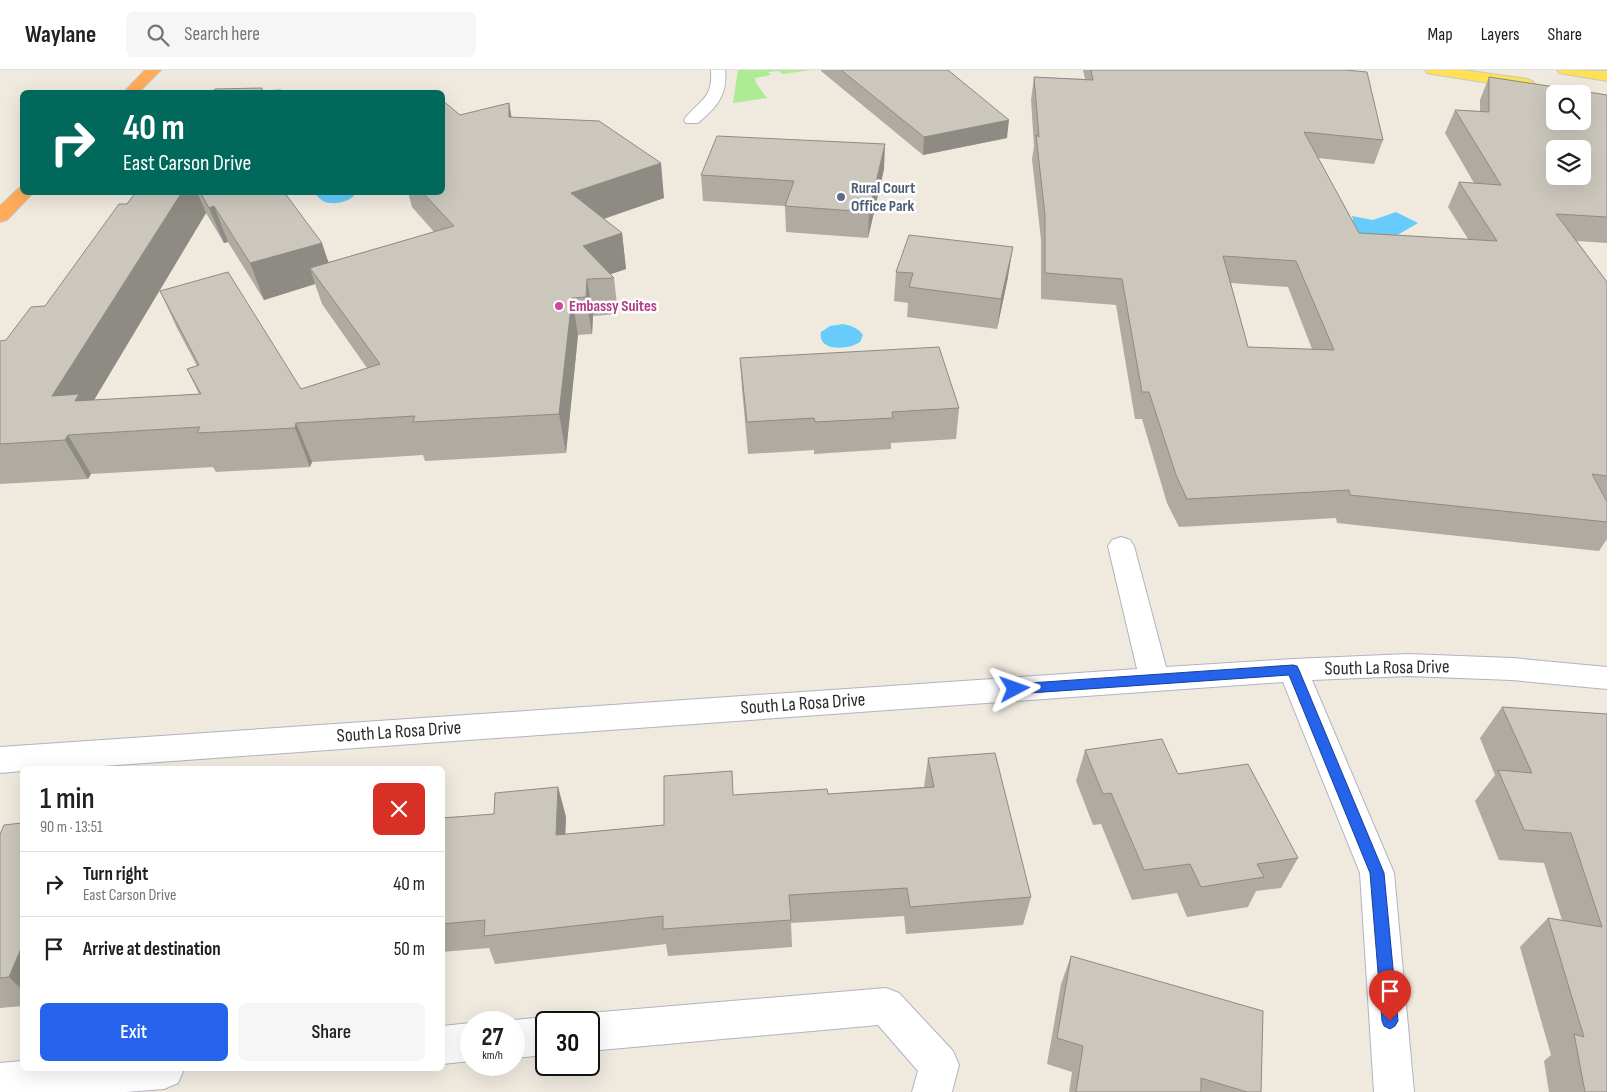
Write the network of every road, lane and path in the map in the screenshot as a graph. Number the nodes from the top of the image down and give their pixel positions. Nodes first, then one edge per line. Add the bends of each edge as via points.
1 (154, 70) edge
2 (718, 70) edge
3 (1432, 70) edge
4 (1569, 71) edge
5 (1607, 72) edge
6 (1607, 76) edge
7 (1538, 86) edge
8 (133, 90) edge
9 (692, 120) dead end
10 (22, 195) edge
11 (0, 216) edge
12 (1121, 546) dead end
13 (1293, 670) junction
14 (1607, 678) edge
15 (1154, 680) junction
16 (0, 760) edge
17 (600, 1031) edge
18 (460, 1043) edge
19 (445, 1045) edge
20 (141, 1071) edge
21 (0, 1083) edge
22 (932, 1092) edge
23 (1394, 1092) edge

1 - 8 highway
2 - 9 street via 720,84 713,100
3 - 7 main road
4 - 5 street
4 - 6 main road
10 - 11 highway
12 - 15 street
13 - 14 street, South La Rosa Drive via 1408,666 1512,669
13 - 15 street, South La Rosa Drive
13 - 23 street via 1377,873
15 - 16 street, South La Rosa Drive
17 - 22 street via 886,1006 938,1065
18 - 19 street
20 - 21 street

